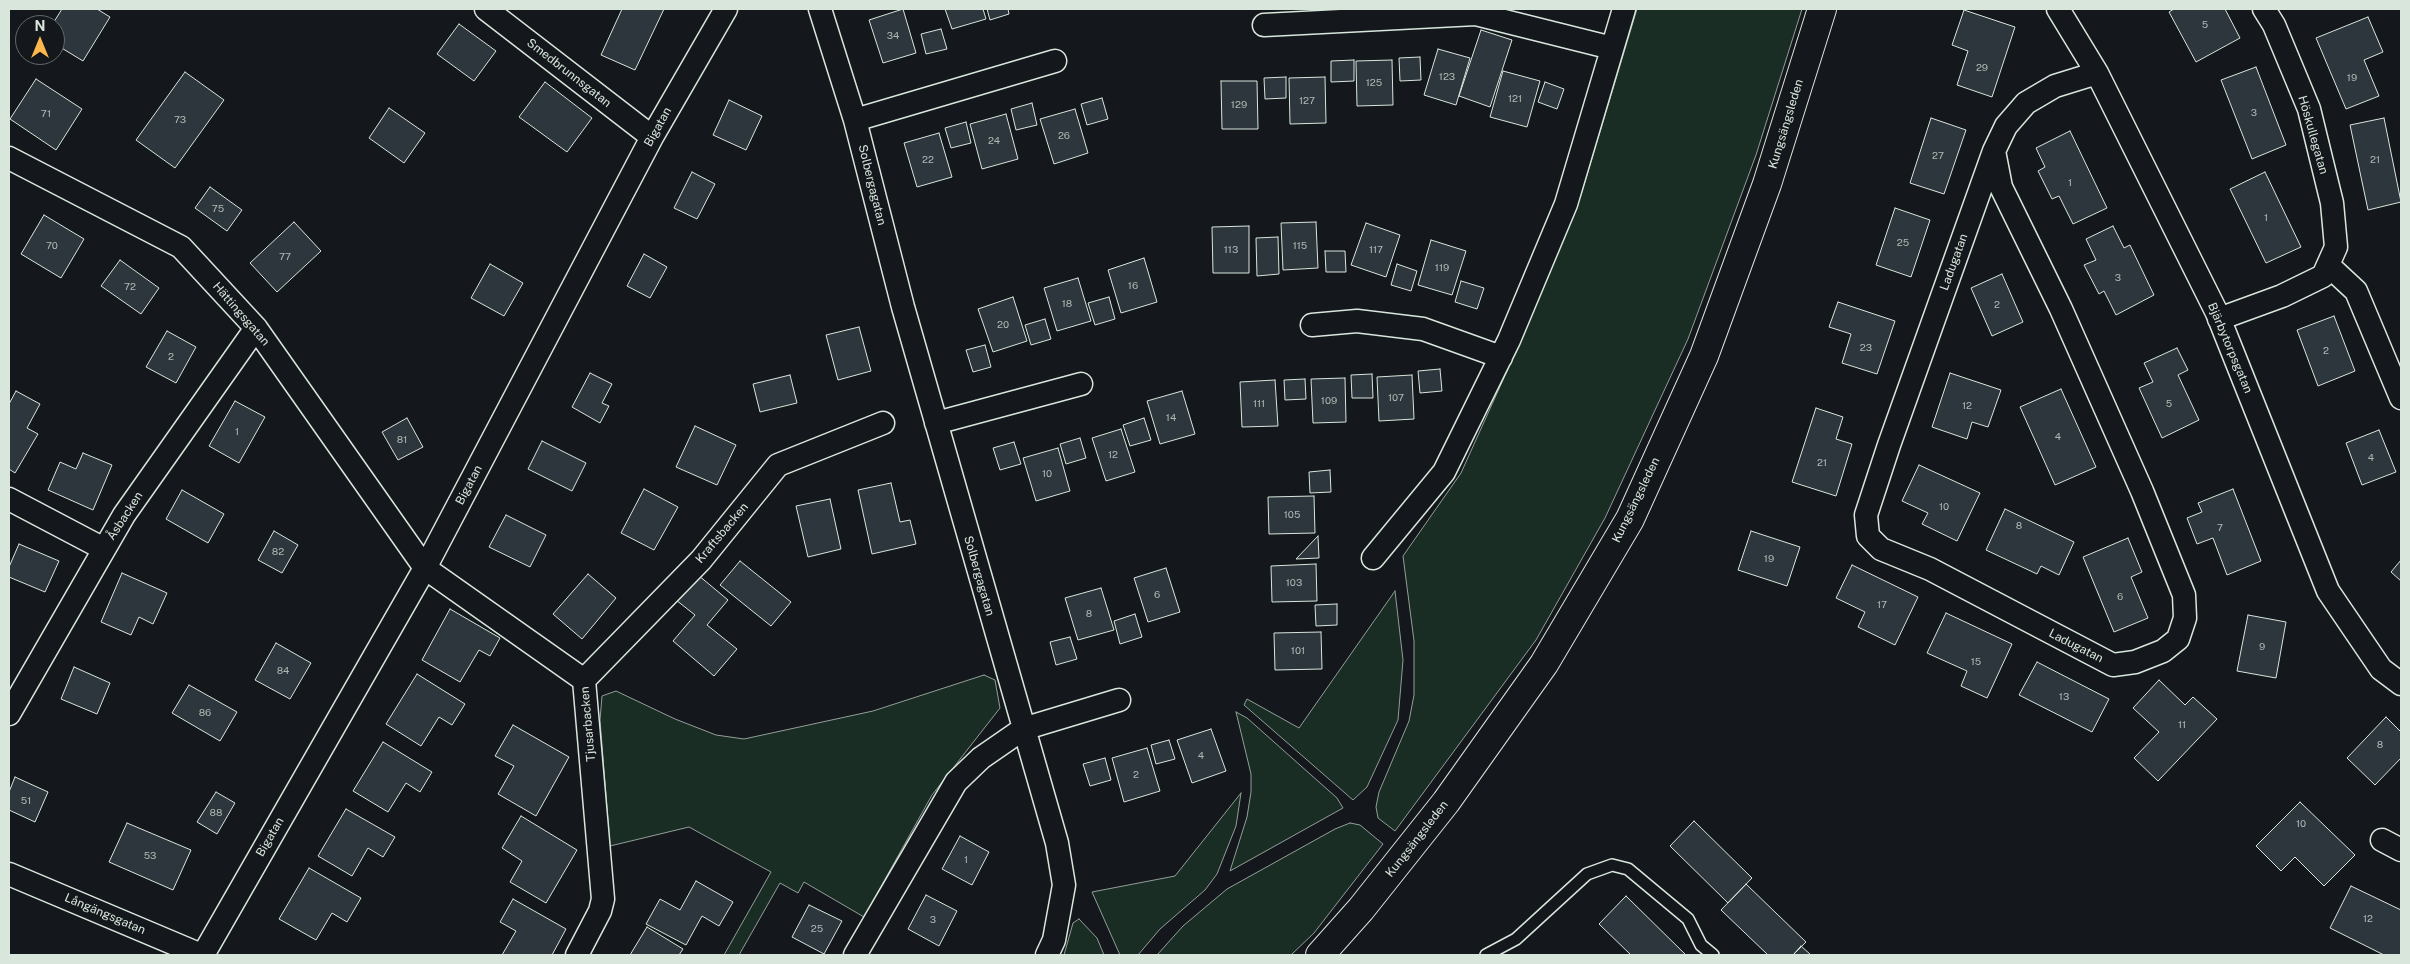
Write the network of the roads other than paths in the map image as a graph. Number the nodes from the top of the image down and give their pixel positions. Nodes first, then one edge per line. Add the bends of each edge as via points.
1 (486, 9) edge
2 (726, 9) edge
3 (820, 9) edge
4 (1624, 9) edge
5 (1822, 9) edge
6 (2058, 9) edge
7 (2264, 9) edge
8 (1264, 25) dead end
9 (1612, 48) junction
10 (1055, 61) dead end
11 (2097, 73) junction
12 (855, 120) junction
13 (652, 136) junction
14 (1994, 151) junction
15 (9, 158) edge
16 (2328, 266) junction
17 (2219, 319) junction
18 (1312, 325) dead end
19 (256, 328) junction
20 (1501, 357) junction
21 (1081, 384) dead end
22 (2401, 398) edge
23 (884, 424) dead end
24 (936, 424) junction
25 (9, 499) edge
26 (104, 549) junction
27 (1373, 558) dead end
28 (425, 568) junction
29 (584, 680) junction
30 (2401, 684) edge
31 (1119, 700) dead end
32 (9, 714) edge
33 (1023, 728) junction
34 (9, 874) edge
35 (202, 955) edge
36 (577, 955) edge
37 (855, 955) edge
38 (1047, 955) edge
39 (1320, 955) edge
40 (1486, 955) edge
41 (1713, 955) edge

1 - 13 street, Smedbrunnsgatan
2 - 13 street, Bigatan
3 - 12 street, Solbergagatan
4 - 9 street
5 - 39 main road, Kungsängsleden via 1767,184 1704,356 1630,519 1544,664 1446,802
6 - 11 street, Bjärbytorpsgatan
7 - 16 street, Höskullegatan via 2274,25 2309,110 2332,203 2336,247
8 - 9 street via 1476,14
9 - 20 street via 1566,204
10 - 12 street
11 - 14 street, Ladugatan via 2055,86 2026,103 2006,126
11 - 17 street, Bjärbytorpsgatan
12 - 24 street, Solbergagatan
13 - 28 street, Bigatan
14 - 14 street, Ladugatan via 1883,463 1866,516 1868,536 1882,549 1930,569 2113,665 2135,662 2163,650 2178,639 2185,618 2184,595 2065,318 2001,188
15 - 19 street, Hättingsgatan via 181,247
16 - 17 street, Höskullegatan via 2323,276
16 - 22 street via 2356,291
17 - 30 street, Bjärbytorpsgatan via 2328,591 2381,669
18 - 20 street via 1357,321 1423,330
19 - 26 street, Åsbacken via 124,515
19 - 28 street, Hättingsgatan
20 - 27 street via 1444,472
21 - 24 street
23 - 29 street, Kraftsbacken via 778,465 701,560
24 - 33 street, Solbergagatan
25 - 26 street
26 - 32 street, Åsbacken
28 - 29 street, Tjusarbacken
28 - 35 street, Bigatan
29 - 36 street, Tjusarbacken via 602,899 600,911
31 - 33 street
33 - 37 street via 981,758 956,782
33 - 38 street, Solbergagatan via 1057,843 1064,885 1054,940
34 - 35 street, Långängsgatan
40 - 41 lane via 1516,939 1587,874 1612,865 1628,869 1688,919 1701,945

